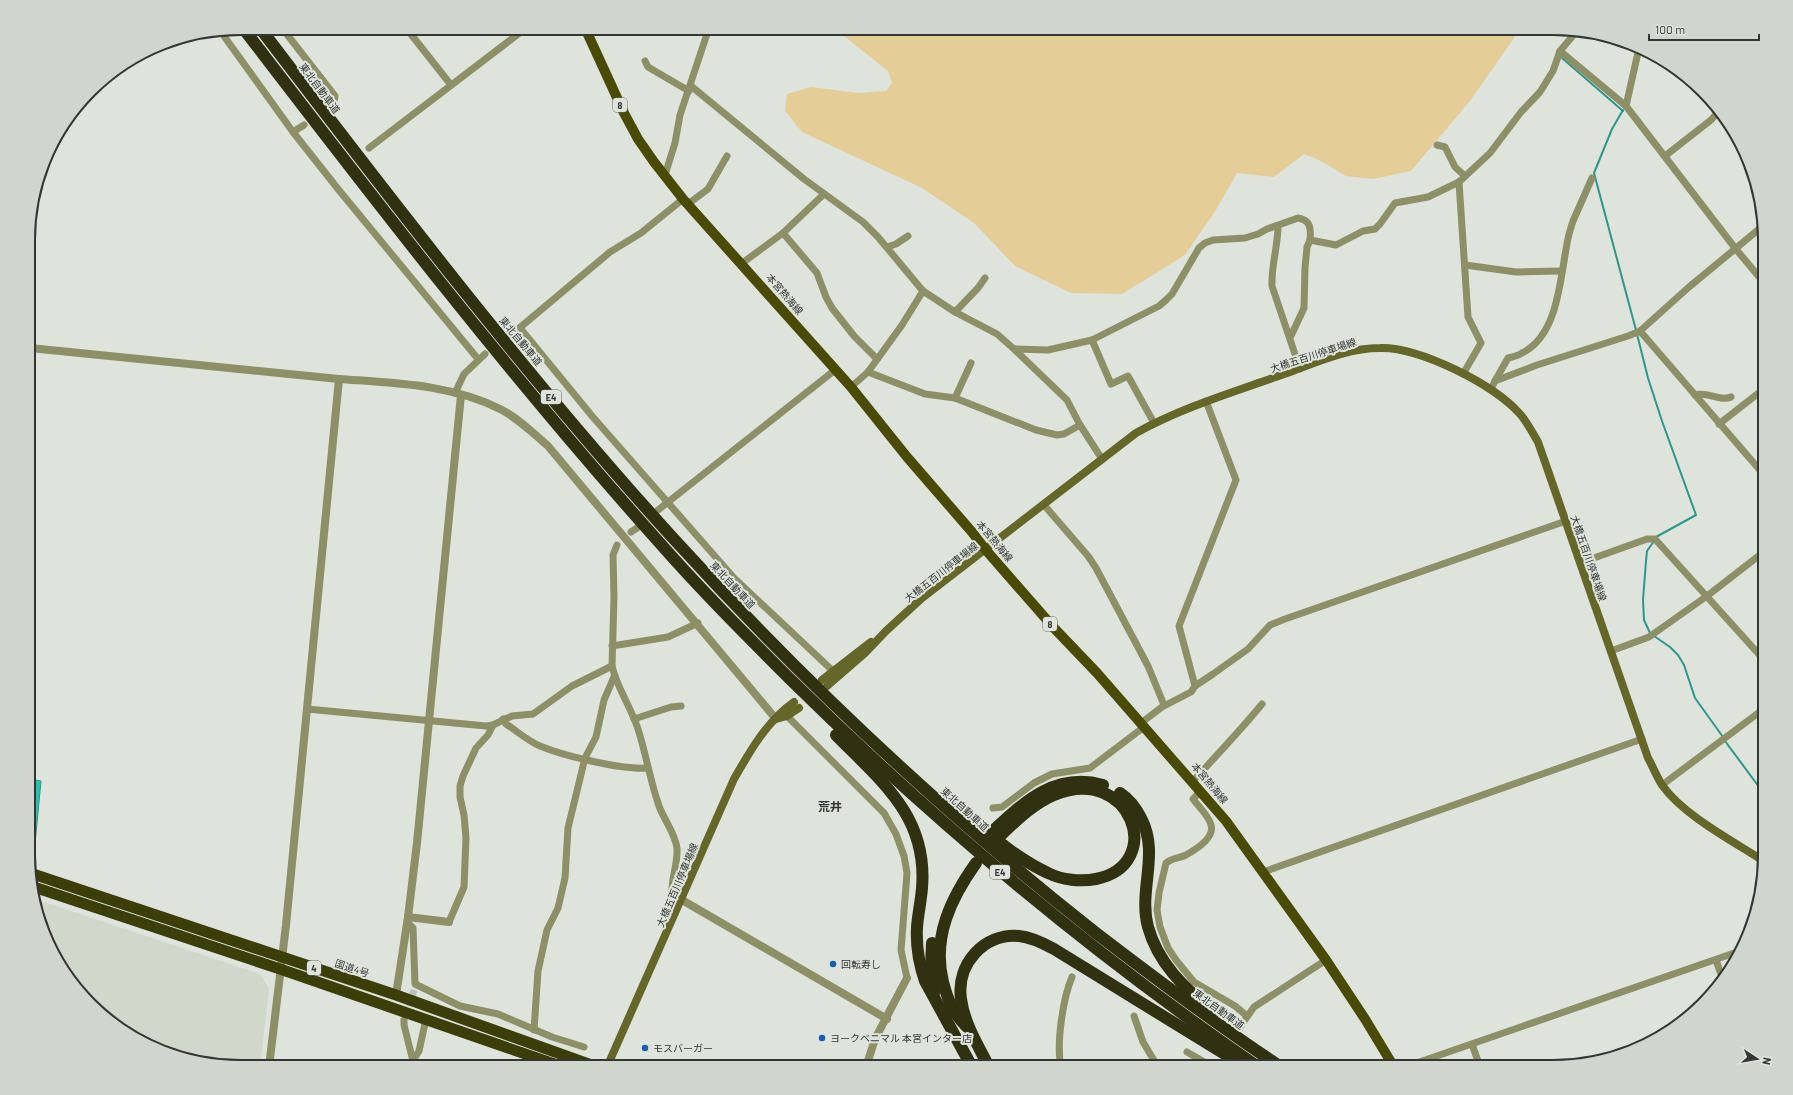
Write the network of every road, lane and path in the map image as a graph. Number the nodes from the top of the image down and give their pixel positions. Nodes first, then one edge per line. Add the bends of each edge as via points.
1 (224, 35) edge
2 (248, 35) edge
3 (265, 35) edge
4 (287, 35) edge
5 (412, 35) edge
6 (517, 35) edge
7 (588, 35) edge
8 (707, 35) edge
9 (1573, 36) edge
10 (1560, 51) junction
11 (1638, 54) edge
12 (645, 61) dead end
13 (451, 85) junction
14 (690, 89) junction
15 (331, 106) dead end
16 (1626, 106) junction
17 (1716, 115) edge
18 (304, 125) dead end
19 (293, 132) junction
20 (1437, 145) dead end
21 (369, 148) dead end
22 (727, 156) dead end
23 (1665, 156) junction
24 (665, 175) junction
25 (1465, 176) junction
26 (1592, 178) dead end
27 (1459, 182) junction
28 (824, 194) junction
29 (686, 201) junction
30 (1278, 226) junction
31 (1758, 229) edge
32 (783, 233) junction
33 (908, 236) dead end
34 (1310, 240) junction
35 (887, 247) junction
36 (1735, 248) junction
37 (741, 264) junction
38 (1465, 266) junction
39 (1561, 271) junction
40 (1758, 276) edge
41 (985, 278) dead end
42 (923, 291) junction
43 (955, 312) junction
44 (520, 328) junction
45 (1640, 330) junction
46 (512, 335) dead end
47 (1290, 338) junction
48 (1092, 340) junction
49 (35, 349) edge
50 (1014, 349) junction
51 (485, 354) dead end
52 (478, 359) junction
53 (877, 359) junction
54 (971, 363) dead end
55 (1300, 369) junction
56 (835, 370) junction
57 (868, 372) junction
58 (1464, 374) junction
59 (339, 379) junction
60 (1495, 381) junction
61 (851, 387) junction
62 (1491, 389) junction
63 (1758, 393) edge
64 (458, 394) junction
65 (1695, 395) junction
66 (1732, 397) dead end
67 (955, 398) junction
68 (1206, 401) junction
69 (1154, 423) junction
70 (1719, 424) junction
71 (1080, 425) junction
72 (1102, 459) junction
73 (1758, 468) edge
74 (668, 502) junction
75 (1044, 505) junction
76 (658, 510) dead end
77 (1566, 521) junction
78 (617, 545) dead end
79 (985, 549) junction
80 (1758, 556) edge
81 (1580, 563) junction
82 (1707, 596) junction
83 (698, 624) junction
84 (886, 630) junction
85 (612, 646) junction
86 (1611, 651) junction
87 (763, 652) junction
88 (1758, 653) edge
89 (612, 666) junction
90 (833, 672) junction
91 (614, 677) junction
92 (1195, 686) junction
93 (1262, 704) dead end
94 (681, 706) dead end
95 (1164, 706) junction
96 (307, 709) junction
97 (1758, 713) edge
98 (787, 716) junction
99 (776, 718) junction
100 (634, 719) junction
101 (429, 720) junction
102 (502, 720) junction
103 (493, 725) junction
104 (1143, 725) junction
105 (1642, 739) junction
106 (871, 741) junction
107 (585, 758) junction
108 (648, 768) junction
109 (1193, 782) junction
110 (1662, 785) junction
111 (1201, 791) junction
112 (993, 808) dead end
113 (1758, 857) edge
114 (1263, 872) junction
115 (36, 875) edge
116 (38, 888) edge
117 (682, 900) junction
118 (408, 919) junction
119 (450, 922) joint
120 (1733, 954) edge
121 (282, 957) junction
122 (1326, 960) junction
123 (1716, 960) junction
124 (280, 969) junction
125 (1721, 973) edge
126 (1072, 977) dead end
127 (907, 978) joint
128 (396, 995) junction
129 (935, 1000) junction
130 (1134, 1016) dead end
131 (1247, 1016) junction
132 (426, 1019) junction
133 (887, 1019) junction
134 (404, 1020) tunnel mouth
135 (1242, 1024) tunnel mouth
136 (970, 1029) junction
137 (534, 1030) junction
138 (1472, 1044) junction
139 (584, 1047) dead end
140 (1187, 1052) dead end
141 (270, 1060) edge
142 (410, 1060) edge
143 (413, 1060) edge
144 (528, 1060) edge
145 (577, 1060) edge
146 (610, 1060) edge
147 (868, 1060) edge
148 (968, 1060) edge
149 (985, 1060) edge
150 (1060, 1060) edge
151 (1154, 1060) edge
152 (1201, 1060) edge
153 (1234, 1060) edge
154 (1248, 1060) edge
155 (1271, 1060) edge
156 (1281, 1060) edge
157 (1390, 1060) edge
158 (1425, 1060) edge
159 (1478, 1060) edge

1 - 19 street
2 - 87 highway, E4 via 426,264 559,426 660,543
3 - 106 highway, 東北自動車道 / E4 via 434,255 586,438 731,601
4 - 15 street via 335,96
5 - 13 street
6 - 13 street
7 - 24 main road, 本宮熱海線 / 8 via 633,130
8 - 14 street
9 - 10 street
10 - 16 street
10 - 25 street via 1553,71 1540,92 1521,112 1490,153
11 - 16 street
12 - 14 street via 648,68
13 - 21 street
14 - 24 street via 680,115
14 - 28 street
16 - 23 street
17 - 23 street
18 - 19 street
19 - 52 street
20 - 25 street via 1445,147 1455,167
22 - 29 street via 708,189
23 - 36 street
24 - 29 main road, 本宮熱海線 / 8
25 - 27 street
26 - 39 street via 1573,221
27 - 34 street via 1428,196 1395,203 1375,229 1363,231 1340,244
27 - 38 street
28 - 32 street
28 - 35 street via 863,222
29 - 37 main road, 本宮熱海線 / 8
29 - 44 street via 610,252
30 - 34 street via 1294,218 1305,220 1310,226
30 - 47 street via 1272,286
30 - 48 street via 1245,238 1221,239 1205,244 1199,248 1166,300 1159,306
31 - 36 street
32 - 37 street
32 - 53 street via 813,267 832,308 854,336
33 - 35 street
34 - 47 street via 1305,268 1304,308
35 - 42 street
36 - 40 street
36 - 45 street
37 - 56 main road, 本宮熱海線 / 8
38 - 39 street via 1516,272
38 - 58 street via 1468,317 1481,343
39 - 60 street via 1552,320 1532,346 1523,353 1508,358
41 - 43 street
42 - 43 street
42 - 53 street
43 - 50 street via 997,334
44 - 46 street
44 - 74 street via 592,416
45 - 60 street
45 - 65 street
47 - 55 street
48 - 50 street via 1048,350
48 - 69 street via 1111,384 1128,376
49 - 59 street
50 - 71 street via 1067,400
51 - 52 street
52 - 64 street via 464,374
53 - 57 street
54 - 67 street
55 - 58 main road, 大橋五百川停車場線 via 1346,353 1380,348 1408,351
55 - 68 main road, 大橋五百川停車場線
56 - 61 main road, 本宮熱海線 / 8
56 - 74 street
57 - 61 street
57 - 67 street via 925,394
58 - 62 main road, 大橋五百川停車場線
59 - 64 street via 419,386
59 - 96 street
60 - 62 street
61 - 79 main road, 本宮熱海線 / 8
62 - 77 main road, 大橋五百川停車場線 via 1519,413 1529,426 1538,442
63 - 70 street
64 - 83 street via 500,409 548,446
64 - 101 street
65 - 66 street via 1703,393 1723,399
65 - 70 street
67 - 71 street via 1004,419 1057,435
68 - 69 main road, 大橋五百川停車場線
68 - 92 street via 1236,480 1179,626
69 - 72 main road, 大橋五百川停車場線 via 1136,433
70 - 73 street
71 - 72 street
72 - 75 main road, 大橋五百川停車場線
74 - 76 street
74 - 90 street via 734,578
75 - 79 main road, 大橋五百川停車場線
75 - 95 street via 1096,568 1148,666
77 - 81 main road, 大橋五百川停車場線
77 - 92 street via 1270,625 1248,649
78 - 85 street via 613,555
79 - 84 main road, 大橋五百川停車場線
79 - 104 main road, 本宮熱海線 / 8
80 - 82 street
81 - 82 street via 1652,538 1667,550
81 - 86 main road, 大橋五百川停車場線
82 - 86 street via 1649,637
82 - 88 street
83 - 85 street via 668,637
83 - 99 street
84 - 90 main road, 大橋五百川停車場線
84 - 90 main road, 大橋五百川停車場線 via 865,653 824,683
85 - 89 street
86 - 105 main road, 大橋五百川停車場線
87 - 129 highway via 817,715 895,796 914,827 922,855 923,870 917,943 921,970
87 - 154 highway, E4 via 904,788 1012,882 1126,972
89 - 91 street
89 - 102 street via 572,686 533,714 512,716
91 - 100 street
91 - 107 street via 604,700 596,737
92 - 95 street via 1191,692
93 - 109 street
94 - 100 street
95 - 104 street
96 - 101 street
96 - 121 street
97 - 110 street
98 - 99 main road, 大橋五百川停車場線
98 - 99 main road, 大橋五百川停車場線 via 796,705 784,710
98 - 127 street via 884,813 896,834 907,873 901,950
99 - 117 main road, 大橋五百川停車場線 via 759,737 734,779
100 - 108 street
101 - 103 street
101 - 118 street
102 - 103 street
102 - 107 street via 539,745
103 - 119 street via 476,748 460,786 466,838 464,887
104 - 109 main road, 本宮熱海線 / 8
104 - 112 street via 1090,768 1052,774 1034,783 1002,807
105 - 110 main road, 大橋五百川停車場線 via 1648,758
105 - 114 street
106 - 155 highway, 東北自動車道 / E4 via 979,838 1064,908 1133,962
106 - 156 highway via 1001,842 1049,873 1082,881 1107,876 1120,868 1130,855 1134,837 1131,819 1115,799 1100,792 1064,792 1044,800 997,833 1030,799 1065,783 1096,783 1121,794 1140,814 1149,839 1151,858 1146,915 1151,937 1165,964 1184,986 1206,1005
107 - 108 street via 635,769
107 - 137 street via 568,828 568,858 562,895 547,930 538,971
108 - 117 street via 664,819 675,840 677,856 672,890
109 - 111 main road, 本宮熱海線 / 8
110 - 113 main road, 大橋五百川停車場線 via 1693,815
111 - 114 main road, 本宮熱海線 / 8
111 - 131 street via 1193,799 1210,822 1211,833 1200,846 1185,856 1166,863 1159,893 1158,917 1168,948 1194,982
114 - 122 main road, 本宮熱海線 / 8
115 - 121 highway, 国道4号 / 4
116 - 124 highway, 4
117 - 133 street
117 - 146 main road, 大橋五百川停車場線
118 - 119 street
118 - 128 street
118 - 137 street via 413,928 415,987 460,1006 498,1014
120 - 123 street
121 - 124 street
121 - 128 highway, 国道4号 / 4
122 - 131 street via 1254,1007
122 - 157 main road, 本宮熱海線 / 8
123 - 125 street
123 - 138 street
124 - 132 highway, 4
124 - 141 street
126 - 150 street via 1067,988 1063,1012
127 - 133 street
128 - 145 highway, 国道4号 / 4
129 - 136 highway via 931,952 935,926 945,898 960,871 973,860 947,914 939,952 946,992 955,1014
129 - 148 highway
130 - 151 street via 1143,1042
131 - 135 street
132 - 143 street via 419,1051
132 - 144 highway, 4
133 - 147 street via 875,1039
134 - 142 street
136 - 149 highway
136 - 153 highway via 961,999 960,988 964,968 987,943 1009,936 1020,936 1054,949
137 - 139 street
138 - 158 street
138 - 159 street
140 - 152 street

